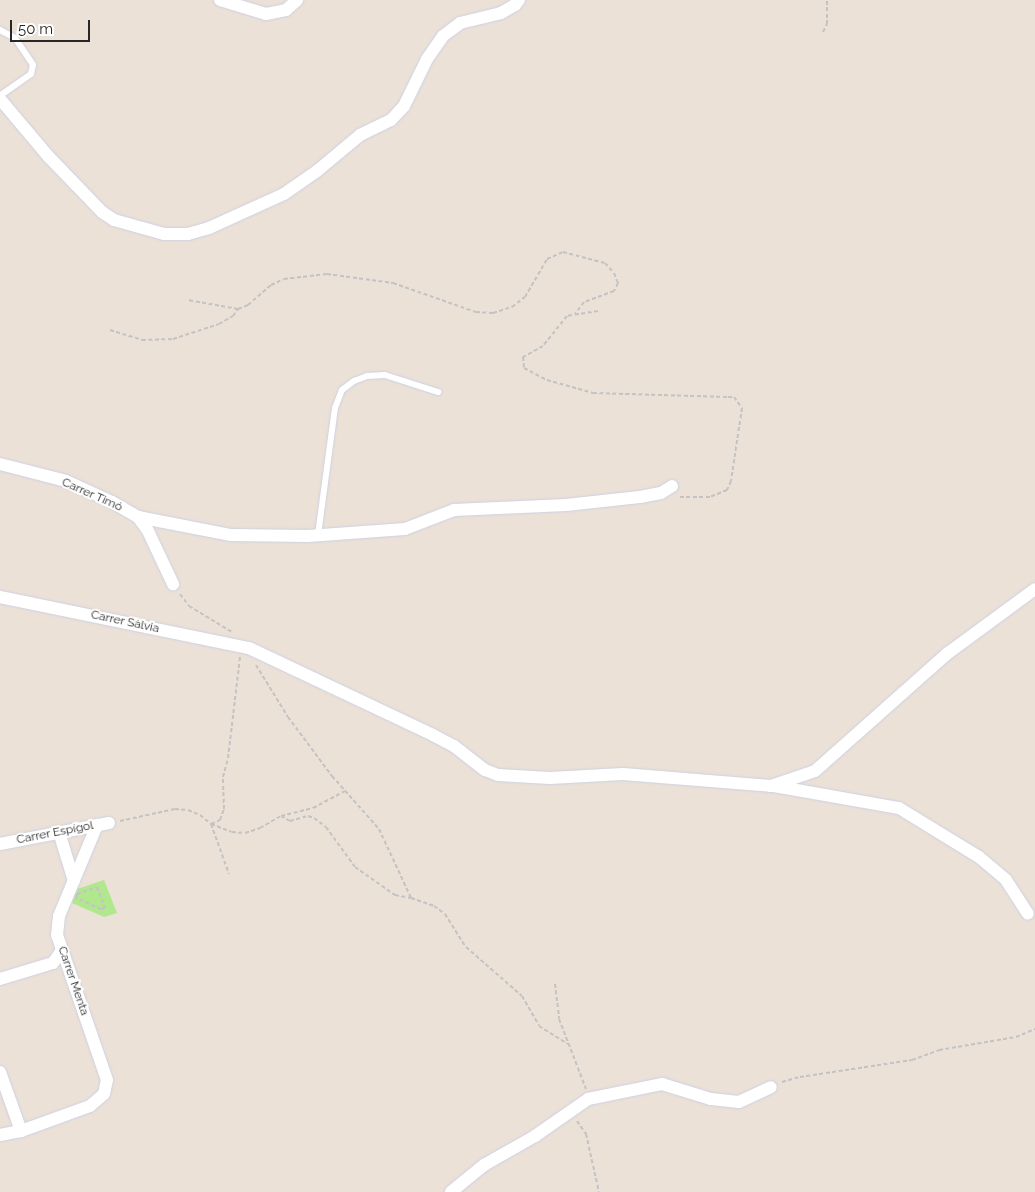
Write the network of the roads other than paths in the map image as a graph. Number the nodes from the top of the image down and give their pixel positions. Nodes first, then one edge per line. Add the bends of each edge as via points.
1 (220, 0) edge
2 (297, 0) edge
3 (519, 0) edge
4 (0, 30) edge
5 (0, 96) edge
6 (0, 99) edge
7 (438, 392) dead end
8 (0, 464) edge
9 (672, 486) dead end
10 (138, 517) junction
11 (318, 535) junction
12 (173, 584) road end
13 (1035, 589) edge
14 (0, 597) edge
15 (771, 786) junction
16 (103, 824) joint
17 (61, 838) junction
18 (0, 844) edge
19 (88, 845) junction
20 (74, 881) junction
21 (1028, 914) dead end
22 (62, 950) junction
23 (53, 963) junction
24 (71, 974) junction
25 (0, 979) edge
26 (0, 1072) edge
27 (771, 1087) road end
28 (21, 1131) junction
29 (0, 1136) edge
30 (451, 1192) edge

1 - 2 street via 266,14 286,10
3 - 6 street via 501,13 460,23 442,36 404,106 392,120 360,135 284,194 210,228 188,234 164,234 114,220 102,212 48,156
4 - 5 lane via 15,38 33,65 31,74
7 - 11 lane via 385,375 367,376 342,390 335,408
8 - 10 street, Carrer Timó via 66,481
9 - 11 street via 660,493 566,505 454,510 405,529
10 - 11 street via 232,535
10 - 12 street, Carrer Timó
13 - 15 street via 948,653 815,771
14 - 15 street, Carrer Sàlvia via 247,648 433,734 485,770 498,775 550,778 623,774
15 - 21 street via 899,808 979,857 1006,880
16 - 17 street, Carrer Espígol
16 - 19 street, Carrer Menta
17 - 18 street, Carrer Espígol
17 - 19 street via 76,849
17 - 20 street
19 - 20 street, Carrer Menta
20 - 22 street, Carrer Menta via 59,916 57,935
22 - 23 street
22 - 24 street, Carrer Menta
23 - 24 street
23 - 25 street
24 - 28 street, Carrer Menta via 107,1080 104,1094 90,1106
26 - 28 street
27 - 30 street via 739,1102 711,1099 662,1084 588,1099 535,1136 484,1164
28 - 29 street

